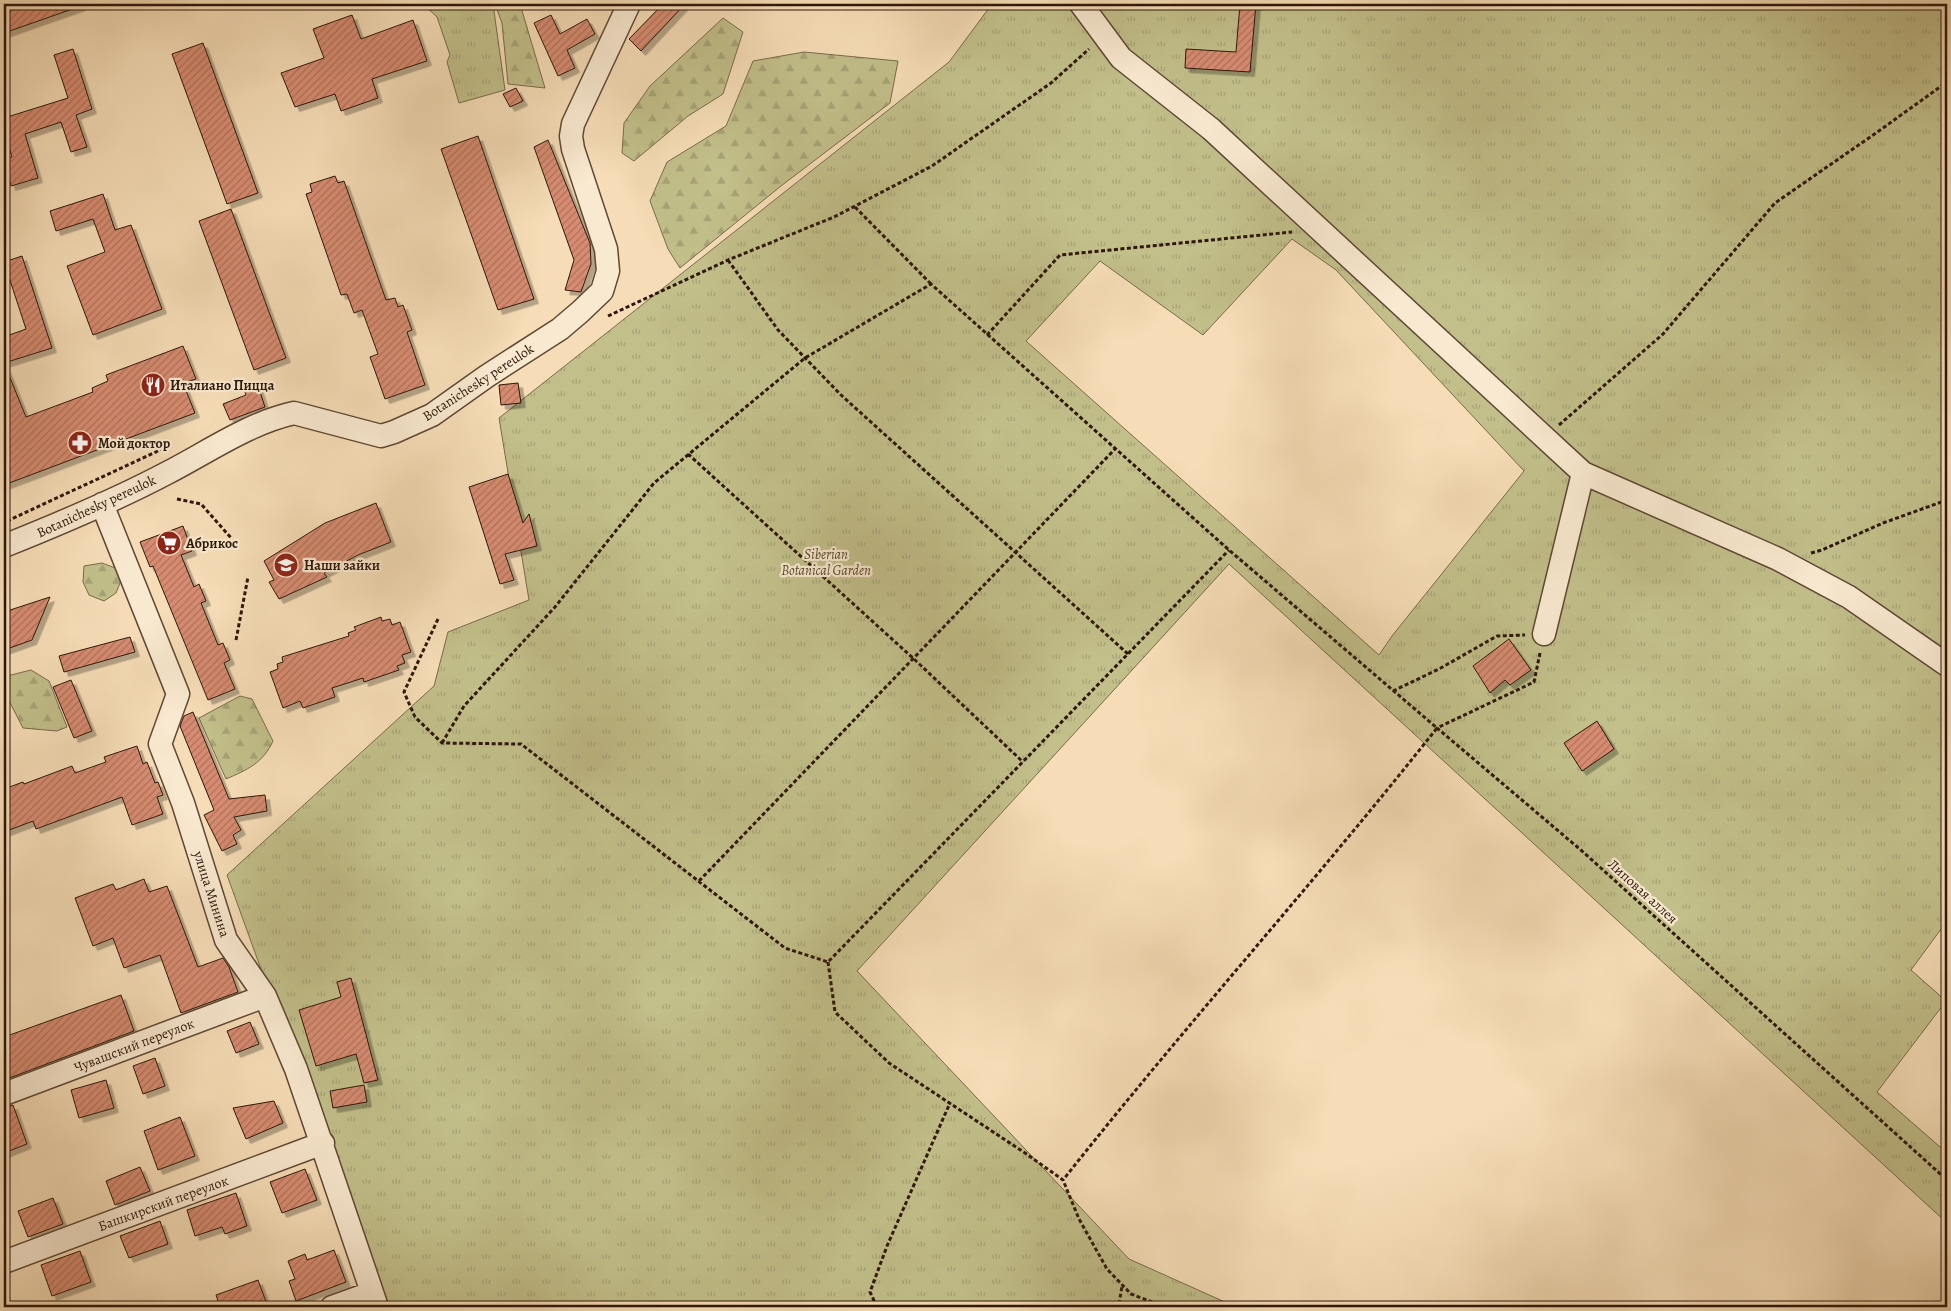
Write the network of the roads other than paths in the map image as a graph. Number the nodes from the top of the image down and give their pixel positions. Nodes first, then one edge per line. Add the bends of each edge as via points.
1 (629, 4) edge
2 (1082, 4) edge
3 (1583, 473) junction
4 (102, 504) junction
5 (4, 546) edge
6 (1544, 634) road end
7 (1947, 664) edge
8 (265, 996) junction
9 (4, 1094) edge
10 (323, 1144) junction
11 (4, 1262) edge
12 (374, 1300) edge
13 (332, 1307) edge

1 - 4 street, Botanichesky pereulok via 573,124 571,136 606,249 608,271 602,291 580,312 560,329 432,415 394,432 380,436 294,413 230,438
2 - 3 street via 1122,58 1211,129
3 - 6 street
3 - 7 street via 1778,559 1849,597
4 - 5 street, Botanichesky pereulok
4 - 8 street, улица Минина via 178,694 160,744 226,940
8 - 9 street, Чувашский переулок
8 - 10 street, улица Минина
10 - 11 street, Башкирский переулок
10 - 12 street, улица Минина
12 - 13 street

